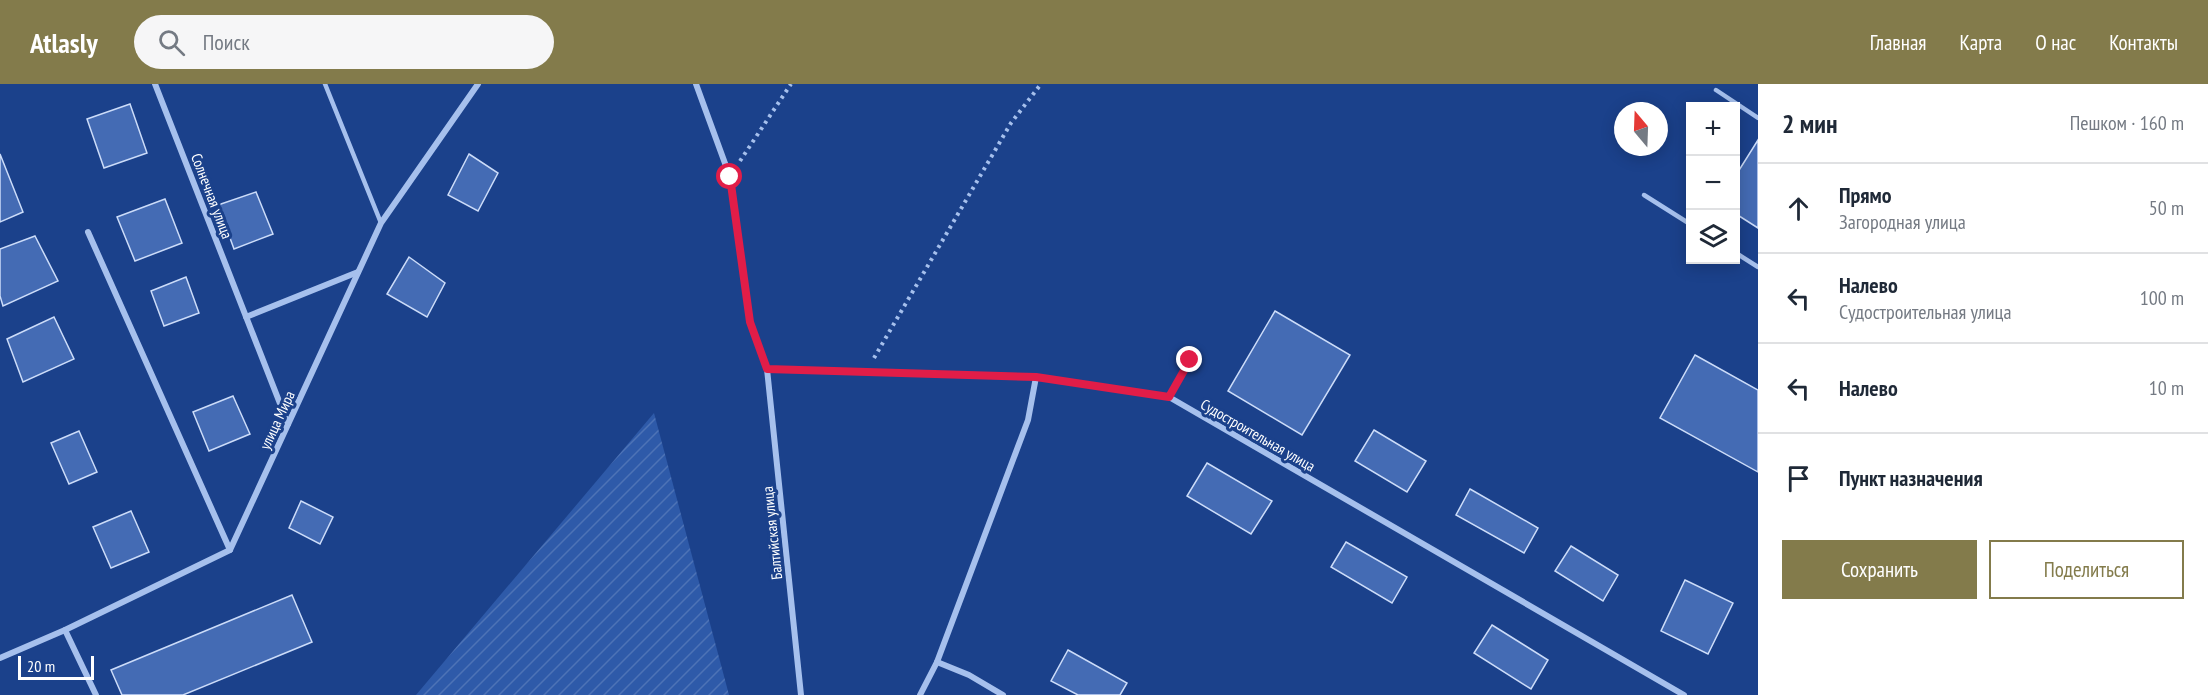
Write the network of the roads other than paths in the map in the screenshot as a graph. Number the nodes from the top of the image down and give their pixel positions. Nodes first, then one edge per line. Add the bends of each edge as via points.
1 (155, 84) edge
2 (326, 84) edge
3 (478, 84) edge
4 (696, 84) edge
5 (1716, 90) dead end
6 (1758, 118) edge
7 (1644, 195) dead end
8 (1686, 221) edge
9 (381, 223) junction
10 (88, 232) dead end
11 (1740, 256) edge
12 (1758, 267) edge
13 (358, 272) junction
14 (246, 317) junction
15 (1190, 360) dead end
16 (767, 369) junction
17 (1036, 377) junction
18 (1169, 397) junction
19 (288, 423) junction
20 (230, 550) junction
21 (65, 630) junction
22 (0, 658) edge
23 (937, 662) junction
24 (96, 695) edge
25 (801, 695) edge
26 (920, 695) edge
27 (1003, 695) edge
28 (1684, 695) edge

1 - 14 street, Солнечная улица
2 - 9 lane
3 - 9 street, улица Мира
4 - 16 street, Балтийская улица via 730,177 750,322
5 - 6 lane
7 - 8 lane
9 - 13 street, улица Мира
10 - 20 street
11 - 12 lane
13 - 14 street
13 - 19 street, улица Мира
14 - 19 street, Солнечная улица
15 - 18 lane
16 - 17 street, Судостроительная улица
16 - 25 street, Балтийская улица
17 - 18 street, Судостроительная улица
17 - 23 street via 1028,420
18 - 28 street, Судостроительная улица
19 - 20 street, улица Мира
20 - 21 street
21 - 22 street
21 - 24 street
23 - 26 street
23 - 27 street

